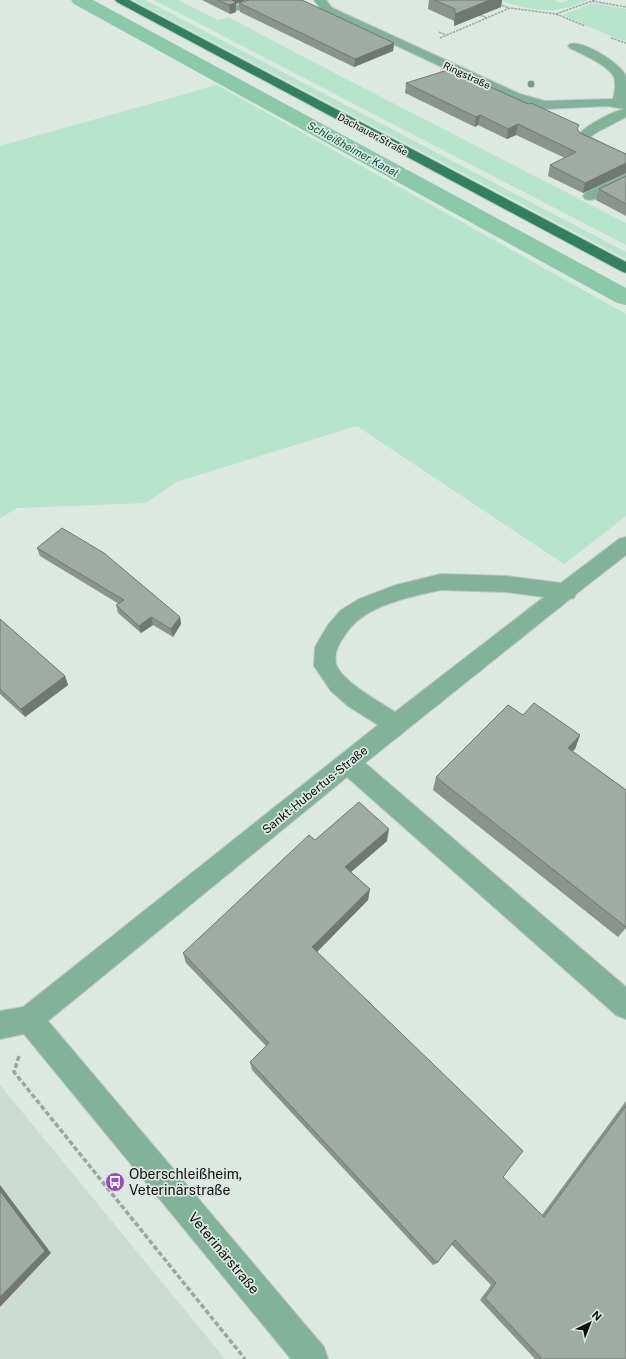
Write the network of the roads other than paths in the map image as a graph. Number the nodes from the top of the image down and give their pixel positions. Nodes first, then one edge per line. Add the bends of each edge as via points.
1 (121, 0) edge
2 (260, 0) edge
3 (320, 0) edge
4 (239, 8) dead end
5 (574, 46) dead end
6 (624, 106) edge
7 (626, 160) edge
8 (626, 177) edge
9 (590, 196) edge
10 (626, 268) edge
11 (626, 544) edge
12 (567, 592) junction
13 (396, 724) junction
14 (348, 763) junction
15 (626, 1005) edge
16 (29, 1019) junction
17 (0, 1025) edge
18 (312, 1359) edge

1 - 10 main road, Dachauer Straße
2 - 4 street
3 - 6 street, Ringstraße via 327,9 419,48 501,91 533,102 555,105 608,102
5 - 6 street via 617,72 621,79
6 - 7 street via 583,139
8 - 9 street
11 - 12 street, Sankt-Hubertus-Straße
12 - 13 street, Sankt-Hubertus-Straße
12 - 13 street via 506,584 442,582 403,591 366,605 348,616 326,647 325,666 339,685 356,699
13 - 14 street, Sankt-Hubertus-Straße
14 - 15 street
14 - 16 street, Sankt-Hubertus-Straße
16 - 17 street, Sankt-Hubertus-Straße
16 - 18 street, Veterinärstraße

